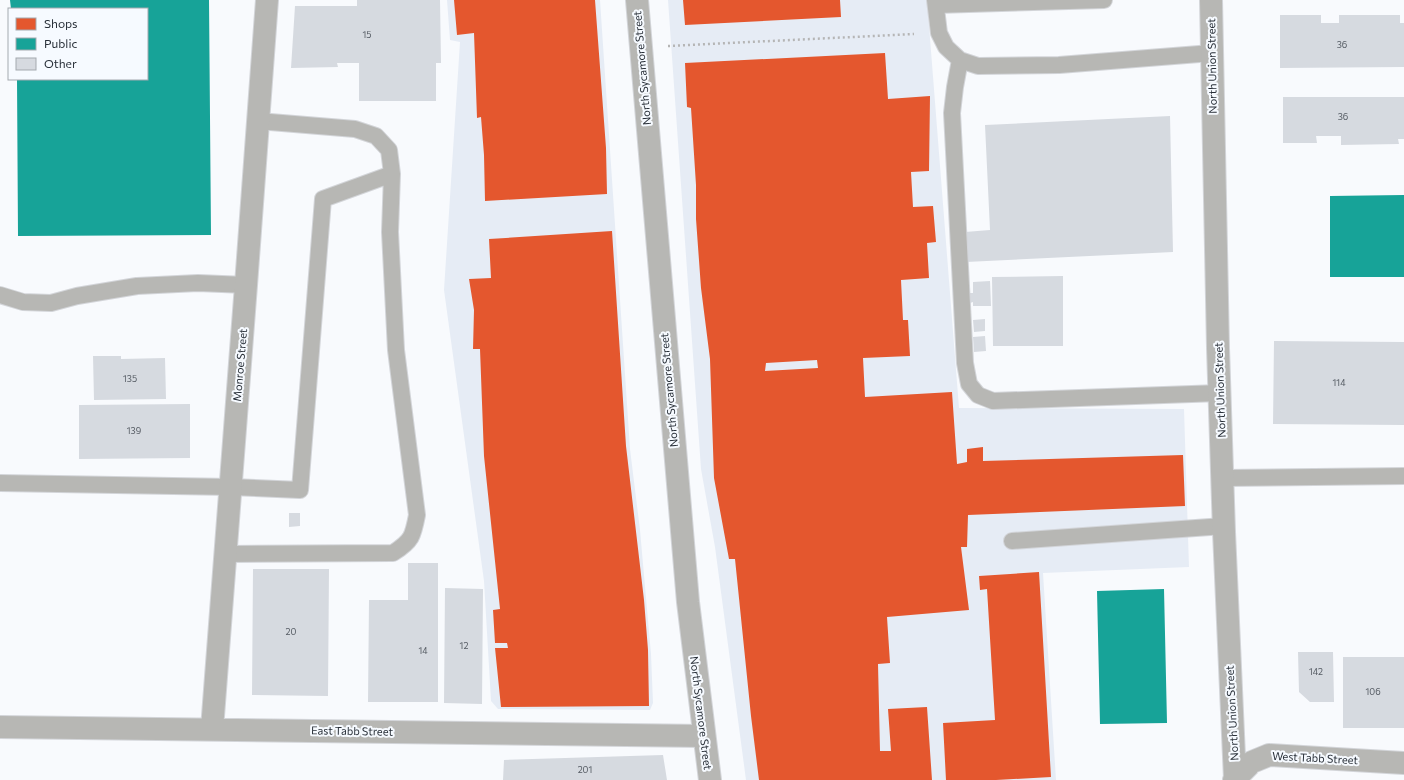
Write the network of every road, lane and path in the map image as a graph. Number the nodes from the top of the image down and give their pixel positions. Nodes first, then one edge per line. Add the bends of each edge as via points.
1 (267, 0) edge
2 (637, 0) edge
3 (1104, 0) edge
4 (1211, 0) edge
5 (935, 3) edge
6 (939, 33) junction
7 (640, 47) junction
8 (1212, 53) junction
9 (960, 60) junction
10 (258, 121) junction
11 (392, 174) junction
12 (246, 285) junction
13 (0, 295) edge
14 (1220, 393) junction
15 (1404, 476) edge
16 (1222, 478) junction
17 (0, 483) edge
18 (230, 487) junction
19 (1224, 526) junction
20 (1012, 541) dead end
21 (225, 554) junction
22 (0, 727) edge
23 (212, 730) junction
24 (704, 736) junction
25 (1404, 763) edge
26 (710, 780) edge
27 (1235, 780) edge

1 - 10 street, Monroe Street
2 - 7 street, North Sycamore Street
3 - 5 lane
4 - 8 street, North Union Street
5 - 6 lane
6 - 7 path
6 - 9 lane via 946,47
7 - 24 street, North Sycamore Street via 688,602
8 - 9 lane via 1059,64 978,66
8 - 14 street, North Union Street
9 - 14 lane via 952,113 965,363 969,384 978,395 993,401
10 - 11 lane via 355,129 376,136 389,150
10 - 12 street, Monroe Street
11 - 18 lane via 323,199 300,490
11 - 21 lane via 390,232 396,350 417,515 414,532 406,545 394,553
12 - 13 lane via 198,283 137,286 51,303 24,302
12 - 18 street, Monroe Street
14 - 16 street, North Union Street
15 - 16 lane
16 - 19 street, North Union Street
17 - 18 lane
18 - 21 street, Monroe Street
19 - 20 lane
19 - 27 street, North Union Street
21 - 23 street, Monroe Street
22 - 23 street, East Tabb Street
23 - 24 street, East Tabb Street
24 - 26 street, North Sycamore Street
25 - 27 street, West Tabb Street via 1269,755 1252,762

